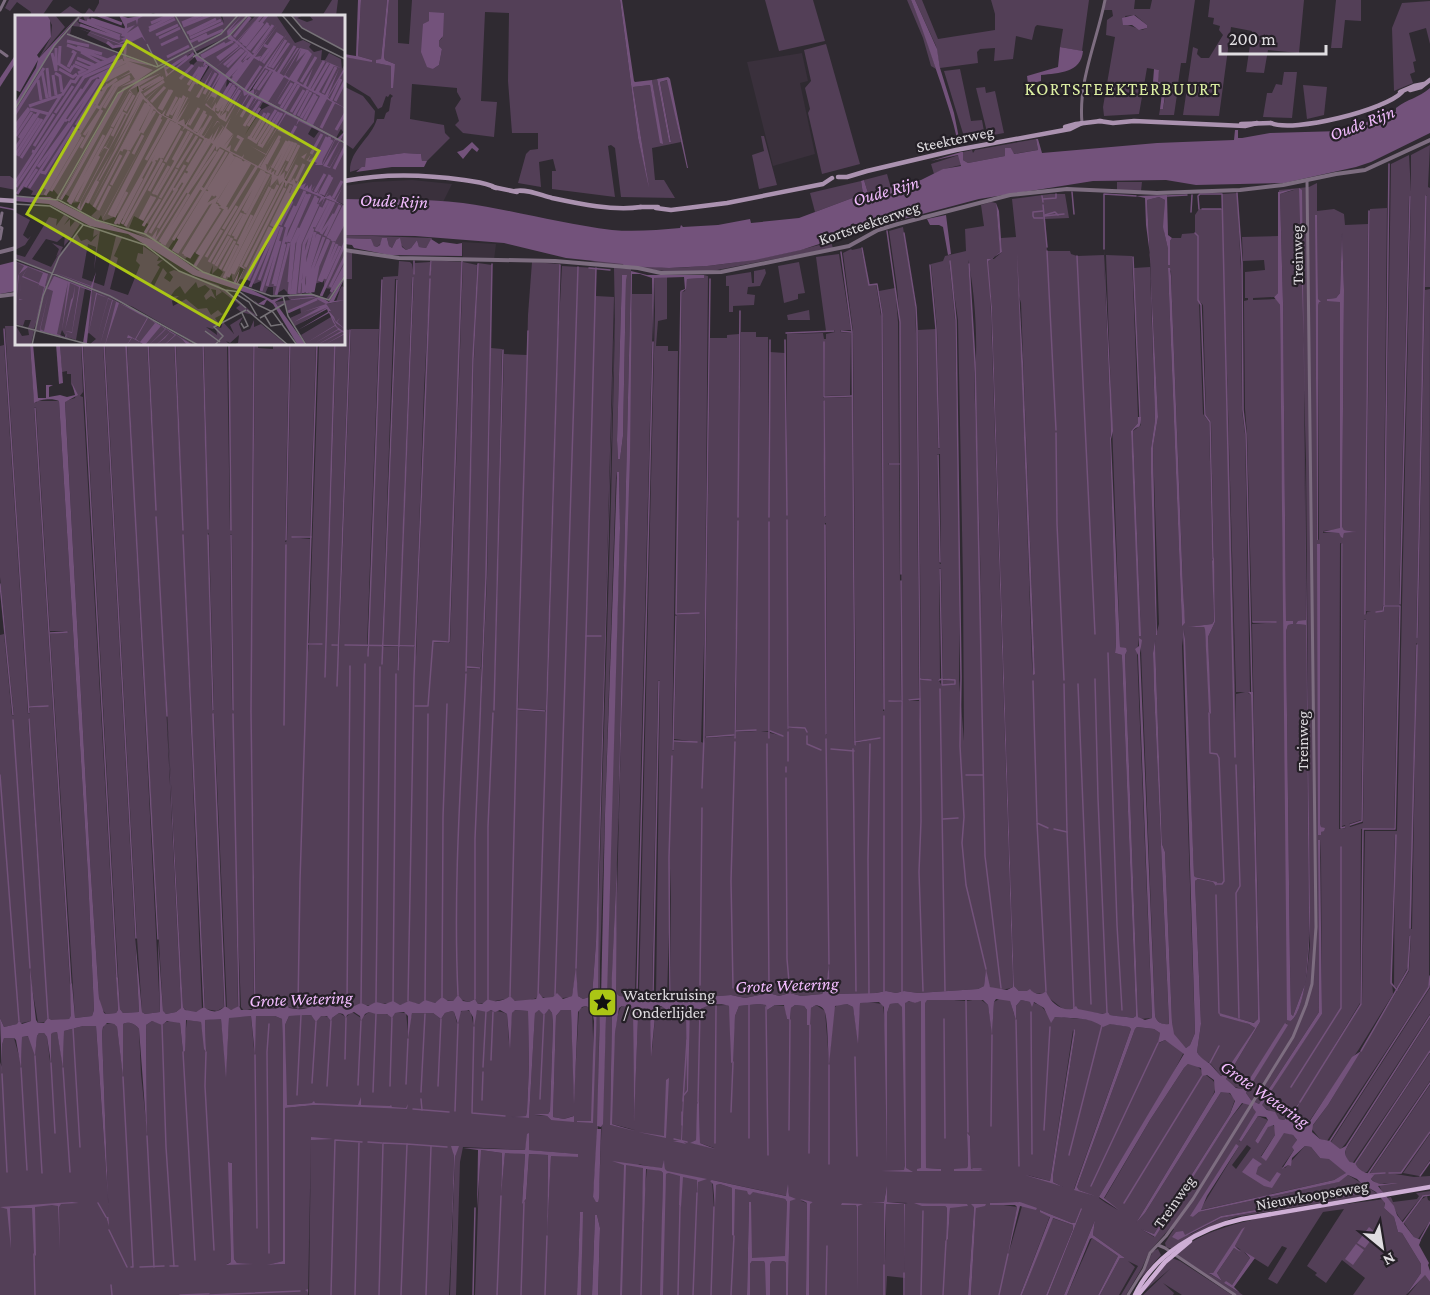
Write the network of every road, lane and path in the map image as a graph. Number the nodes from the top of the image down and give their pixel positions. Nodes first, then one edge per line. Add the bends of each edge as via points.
1 (5, 0) edge
2 (1105, 0) edge
3 (0, 10) edge
4 (0, 51) edge
5 (7, 56) dead end
6 (1430, 80) edge
7 (1082, 123) junction
8 (1430, 140) edge
9 (345, 181) edge
10 (1307, 182) junction
11 (0, 198) edge
12 (15, 200) edge
13 (2, 213) dead end
14 (0, 226) edge
15 (0, 239) edge
16 (15, 248) edge
17 (345, 249) edge
18 (0, 252) edge
19 (15, 294) edge
20 (0, 296) edge
21 (1430, 1187) edge
22 (1158, 1245) junction
23 (1171, 1254) junction
24 (1128, 1295) edge
25 (1136, 1295) edge
26 (1235, 1295) edge

1 - 3 street
2 - 7 street via 1088,61
4 - 5 street
6 - 7 main road, Steekterweg via 1393,99 1342,117 1287,126
7 - 9 main road, Steekterweg via 728,203 666,210 613,207 428,175 398,174
8 - 10 street, Kortsteekterweg via 1370,168
10 - 17 street, Kortsteekterweg via 1240,190 1148,193 1067,189 1010,195 878,230 849,246 706,273 661,273 555,261 399,258
10 - 22 street, Treinweg via 1316,951 1312,984 1289,1044 1193,1199
11 - 12 main road
13 - 14 street
14 - 15 street
16 - 18 street
19 - 20 street
21 - 23 main road, Nieuwkoopseweg via 1218,1225
22 - 23 street, Treinweg
22 - 24 street, Treinweg
23 - 25 main road, Nieuwkoopseweg via 1149,1275
23 - 26 street

